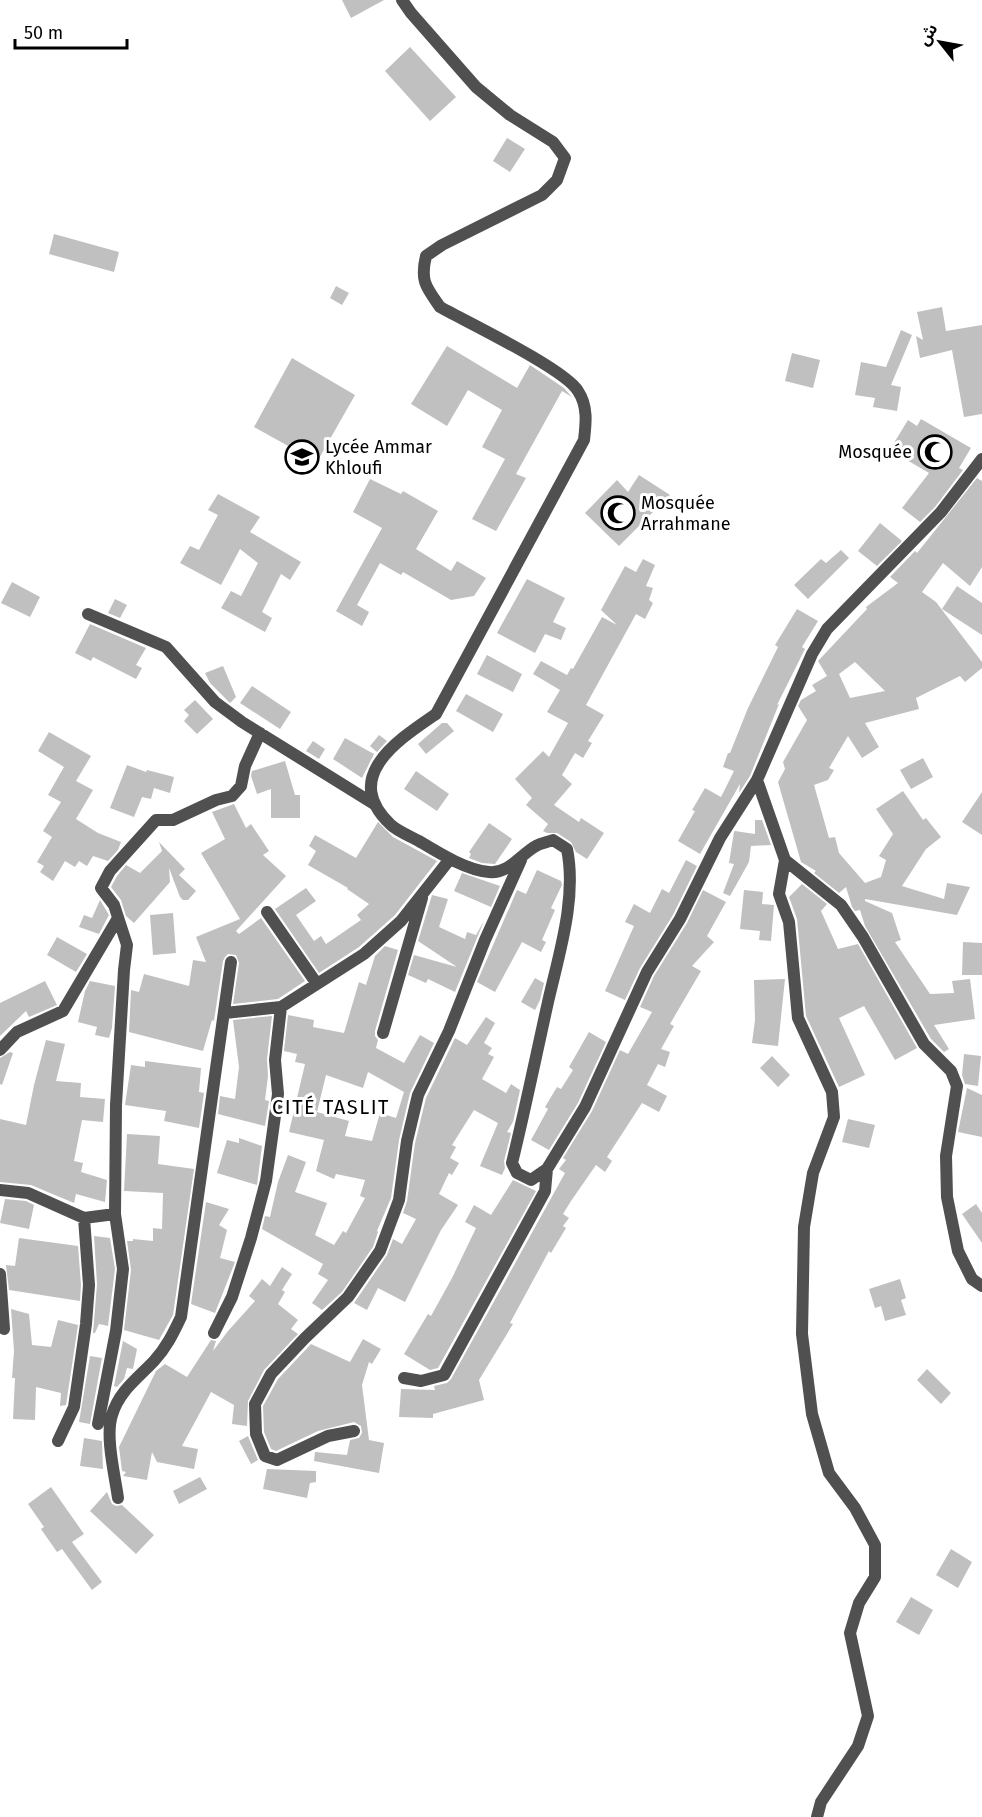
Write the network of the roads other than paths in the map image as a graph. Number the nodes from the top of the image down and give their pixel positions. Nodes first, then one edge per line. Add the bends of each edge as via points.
1 (402, 0) edge
2 (982, 459) edge
3 (88, 614) dead end
4 (261, 733) junction
5 (758, 780) junction
6 (374, 804) junction
7 (523, 856) junction
8 (450, 860) junction
9 (785, 860) junction
10 (423, 893) junction
11 (267, 912) dead end
12 (118, 918) junction
13 (231, 962) dead end
14 (318, 984) junction
15 (281, 1007) junction
16 (225, 1013) junction
17 (383, 1033) dead end
18 (0, 1050) edge
19 (547, 1169) junction
20 (0, 1190) edge
21 (116, 1214) junction
22 (84, 1218) junction
23 (0, 1274) edge
24 (982, 1286) edge
25 (4, 1329) dead end
26 (214, 1333) dead end
27 (404, 1378) dead end
28 (98, 1424) dead end
29 (354, 1431) dead end
30 (58, 1441) dead end
31 (118, 1498) dead end
32 (816, 1817) edge

1 - 6 street via 476,87 510,115 553,142 565,158 557,180 542,195 426,256 422,272 428,291 440,307 555,370 578,389 586,412 584,440 436,714 397,741 376,767 370,783
2 - 5 street via 941,512 827,629 812,654
3 - 4 street via 166,647 215,702
4 - 6 street
4 - 12 street via 245,766 241,786 232,796 173,820 156,820 110,871 101,888
5 - 9 street
5 - 19 street via 720,838 680,919 647,972 585,1107
6 - 8 street via 392,826
7 - 8 street via 508,868 491,873
7 - 19 street via 553,840 567,849 571,866 563,943 512,1163 517,1173 531,1180
7 - 29 street via 418,1095 399,1200 380,1251 348,1298 271,1374 255,1404 256,1434 266,1456 277,1460 328,1436
8 - 10 street
9 - 24 street via 841,905 924,1044 951,1071 957,1086 946,1156 947,1197 958,1251 972,1279
9 - 32 street via 779,894 789,922 798,1018 832,1092 834,1117 813,1173 804,1227 802,1334 812,1414 829,1473 855,1508 874,1545 875,1577 858,1603 849,1633 868,1716 858,1746 821,1802
10 - 14 street via 401,921 364,954
10 - 17 street
11 - 14 street
12 - 18 street via 63,1011 17,1032
12 - 21 street via 128,945 116,1105
13 - 16 street
14 - 15 street
15 - 16 street
15 - 26 street via 275,1060 278,1094 266,1181 232,1297
16 - 31 street via 180,1317 170,1341 128,1385 111,1417 110,1445
19 - 27 street via 545,1191 444,1375 421,1382
20 - 22 street via 28,1193
21 - 22 street
21 - 28 street via 123,1269
22 - 30 street via 89,1285 86,1324 74,1407
23 - 25 street

